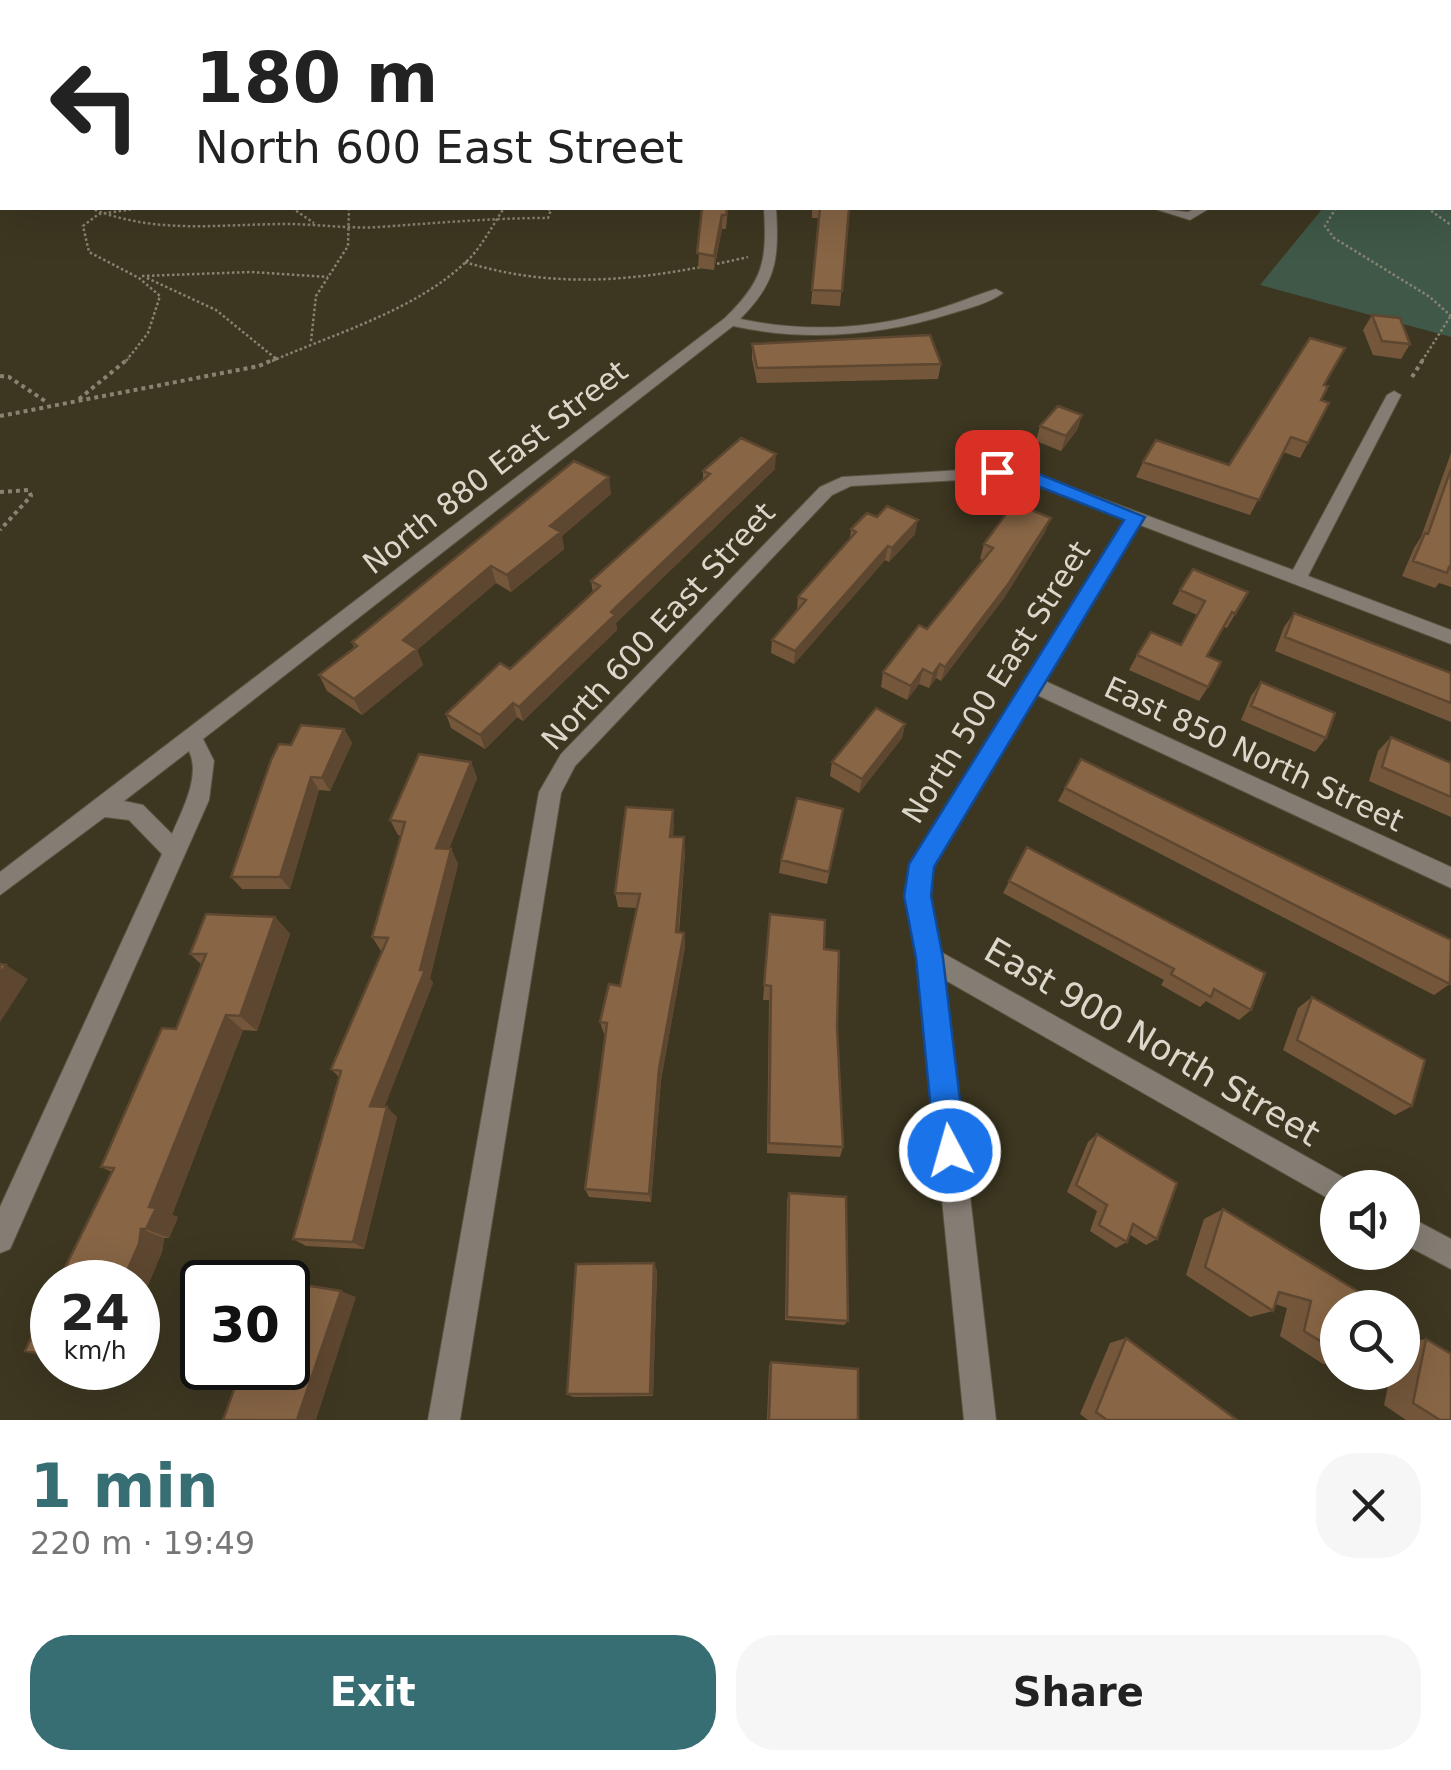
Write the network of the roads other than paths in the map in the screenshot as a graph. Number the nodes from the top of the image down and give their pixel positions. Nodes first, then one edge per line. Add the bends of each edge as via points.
1 (770, 210) edge
2 (1165, 210) edge
3 (1200, 210) edge
4 (996, 294) dead end
5 (730, 321) junction
6 (1394, 395) dead end
7 (1136, 517) junction
8 (1298, 577) junction
9 (1451, 637) edge
10 (1032, 684) junction
11 (191, 735) junction
12 (101, 807) junction
13 (173, 850) junction
14 (1451, 878) edge
15 (0, 885) edge
16 (930, 958) junction
17 (1320, 1180) edge
18 (1420, 1238) edge
19 (0, 1239) edge
20 (1451, 1255) edge
21 (444, 1420) edge
22 (980, 1420) edge

1 - 5 street, North 880 East Street via 764,289
2 - 3 street via 1190,216
4 - 5 street via 935,319 886,328 768,332
5 - 11 street, North 880 East Street
6 - 8 street
7 - 8 street, North 600 East Street
7 - 10 street, North 500 East Street
7 - 21 street, North 600 East Street via 1028,476 997,472 848,481 826,491 568,760 550,792
8 - 9 street, North 600 East Street
10 - 14 street, East 850 North Street
10 - 16 street, North 500 East Street via 922,864 918,896
11 - 12 street, North 880 East Street
11 - 13 street via 204,760 198,800
12 - 13 street via 135,812
12 - 15 street, North 880 East Street
13 - 19 street
16 - 17 street, East 900 North Street
16 - 22 street, North 500 East Street
18 - 20 street

